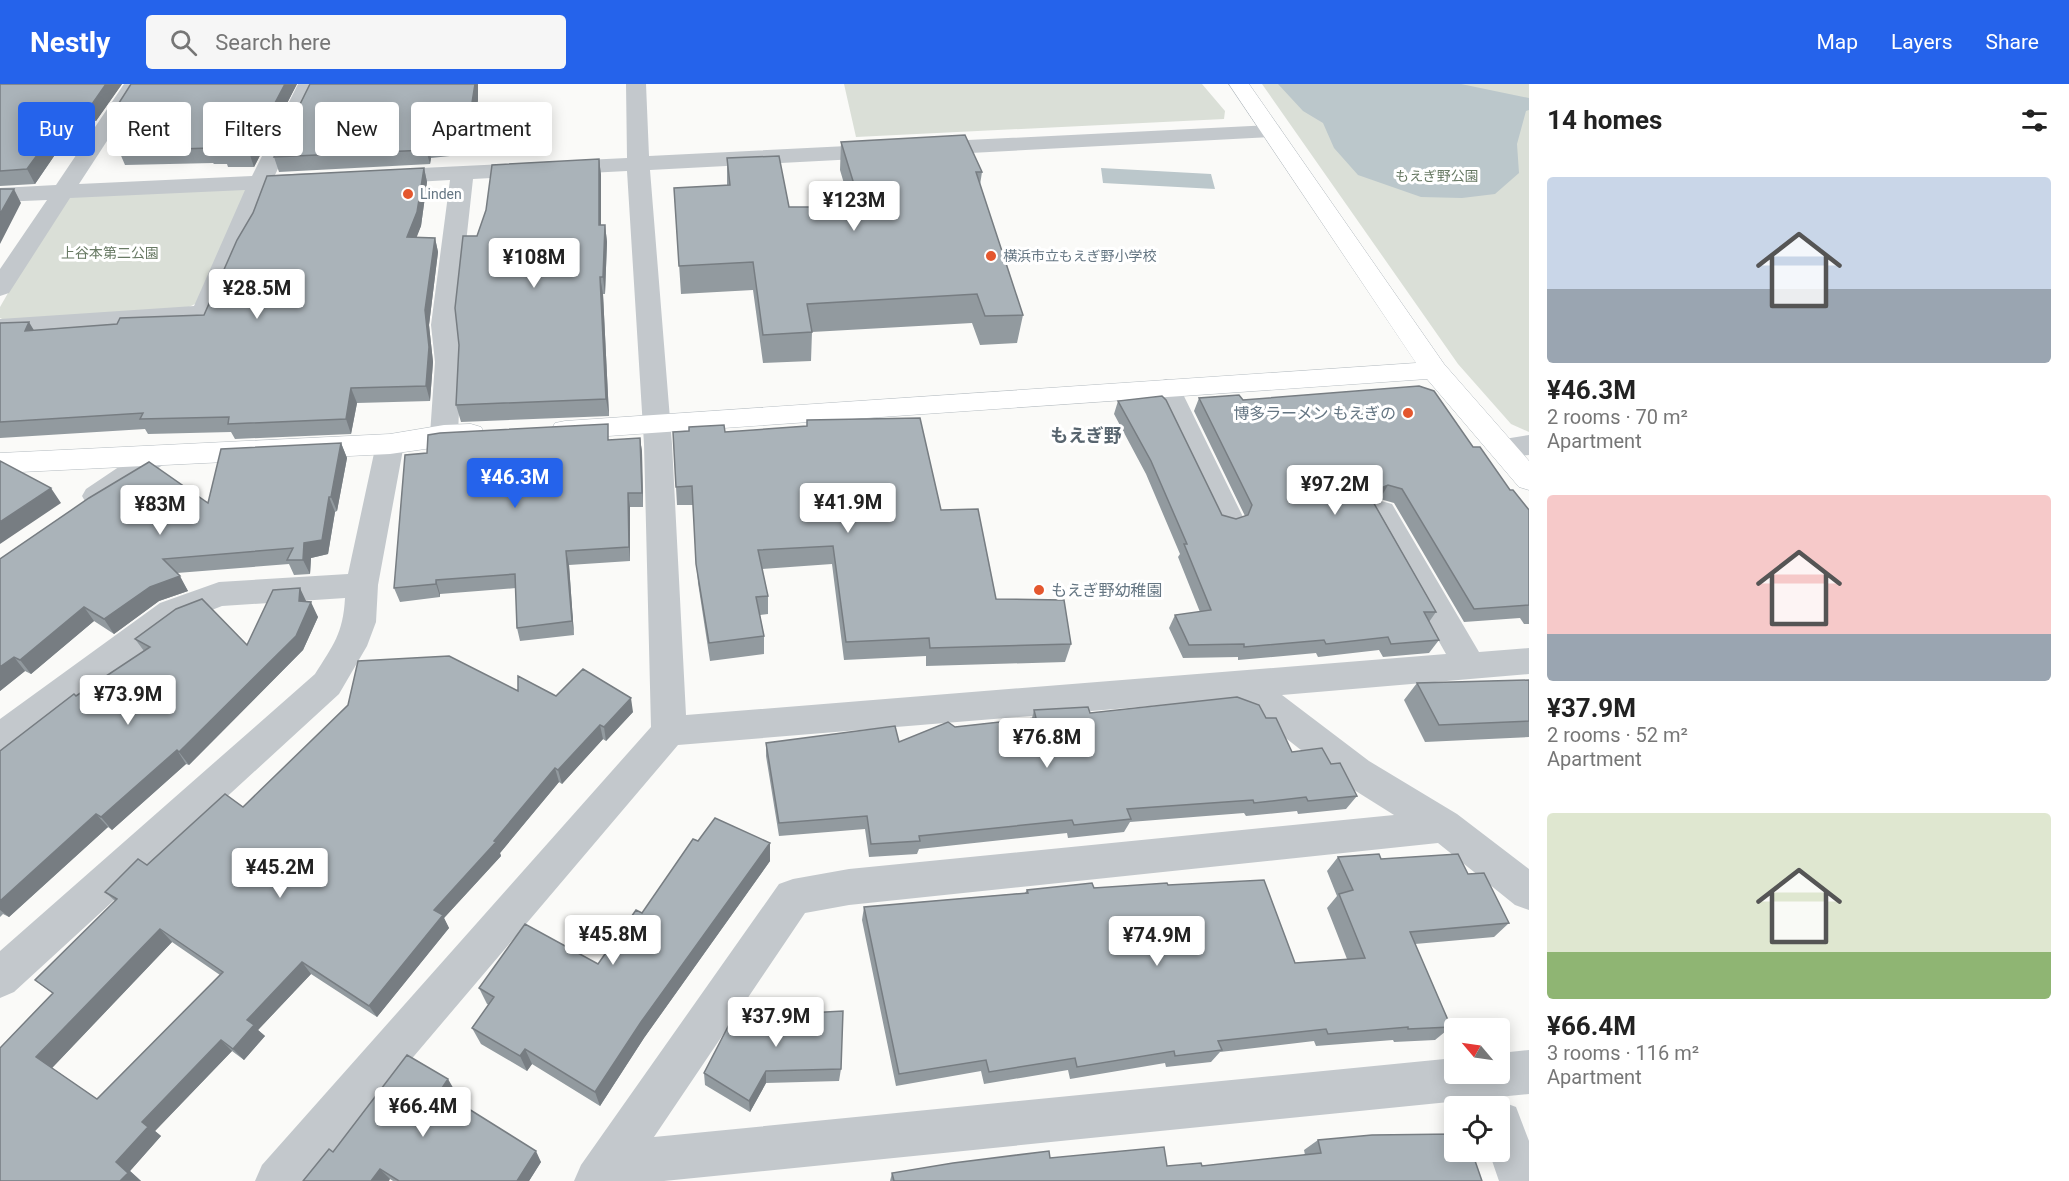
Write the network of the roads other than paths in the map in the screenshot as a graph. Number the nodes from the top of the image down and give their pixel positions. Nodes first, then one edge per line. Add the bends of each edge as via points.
1 (134, 84) edge
2 (308, 84) edge
3 (636, 84) edge
4 (1239, 84) edge
5 (1271, 131) junction
6 (638, 162) junction
7 (462, 172) junction
8 (355, 178) edge
9 (331, 179) edge
10 (260, 183) junction
11 (64, 192) junction
12 (0, 195) edge
13 (0, 288) edge
14 (0, 327) edge
15 (1434, 370) junction
16 (1166, 388) junction
17 (657, 425) junction
18 (537, 431) edge
19 (502, 433) edge
20 (444, 435) junction
21 (390, 444) junction
22 (1515, 447) edge
23 (157, 455) junction
24 (0, 463) edge
25 (1529, 480) edge
26 (79, 509) edge
27 (1381, 512) edge
28 (1229, 519) edge
29 (362, 585) junction
30 (1529, 662) edge
31 (1470, 666) junction
32 (1241, 683) junction
33 (669, 731) junction
34 (0, 738) edge
35 (1444, 826) junction
36 (1529, 892) edge
37 (0, 978) edge
38 (1529, 1072) edge
39 (1488, 1092) edge
40 (1510, 1151) edge
41 (603, 1172) edge
42 (278, 1181) edge
43 (1521, 1181) edge

1 - 11 street
2 - 10 street
3 - 6 street
4 - 5 street
5 - 6 street
5 - 15 street
6 - 7 street
6 - 17 street
7 - 8 street
7 - 20 street via 444,325 448,362
9 - 10 street
10 - 11 street
10 - 14 street via 205,311 186,316
11 - 12 street
11 - 13 street
15 - 16 street
15 - 22 street
16 - 17 street
16 - 28 street
17 - 18 street
17 - 33 street
19 - 20 street
20 - 21 street
21 - 23 street
21 - 29 street
22 - 25 street
23 - 24 street
23 - 26 street
27 - 31 street
29 - 34 street via 219,594 172,612
29 - 37 street via 360,622 327,684
30 - 31 street
31 - 32 street
32 - 33 street
32 - 35 street via 1356,772
33 - 42 street
35 - 36 street
35 - 41 street via 849,887 793,897
38 - 39 street
39 - 41 street
40 - 43 street

